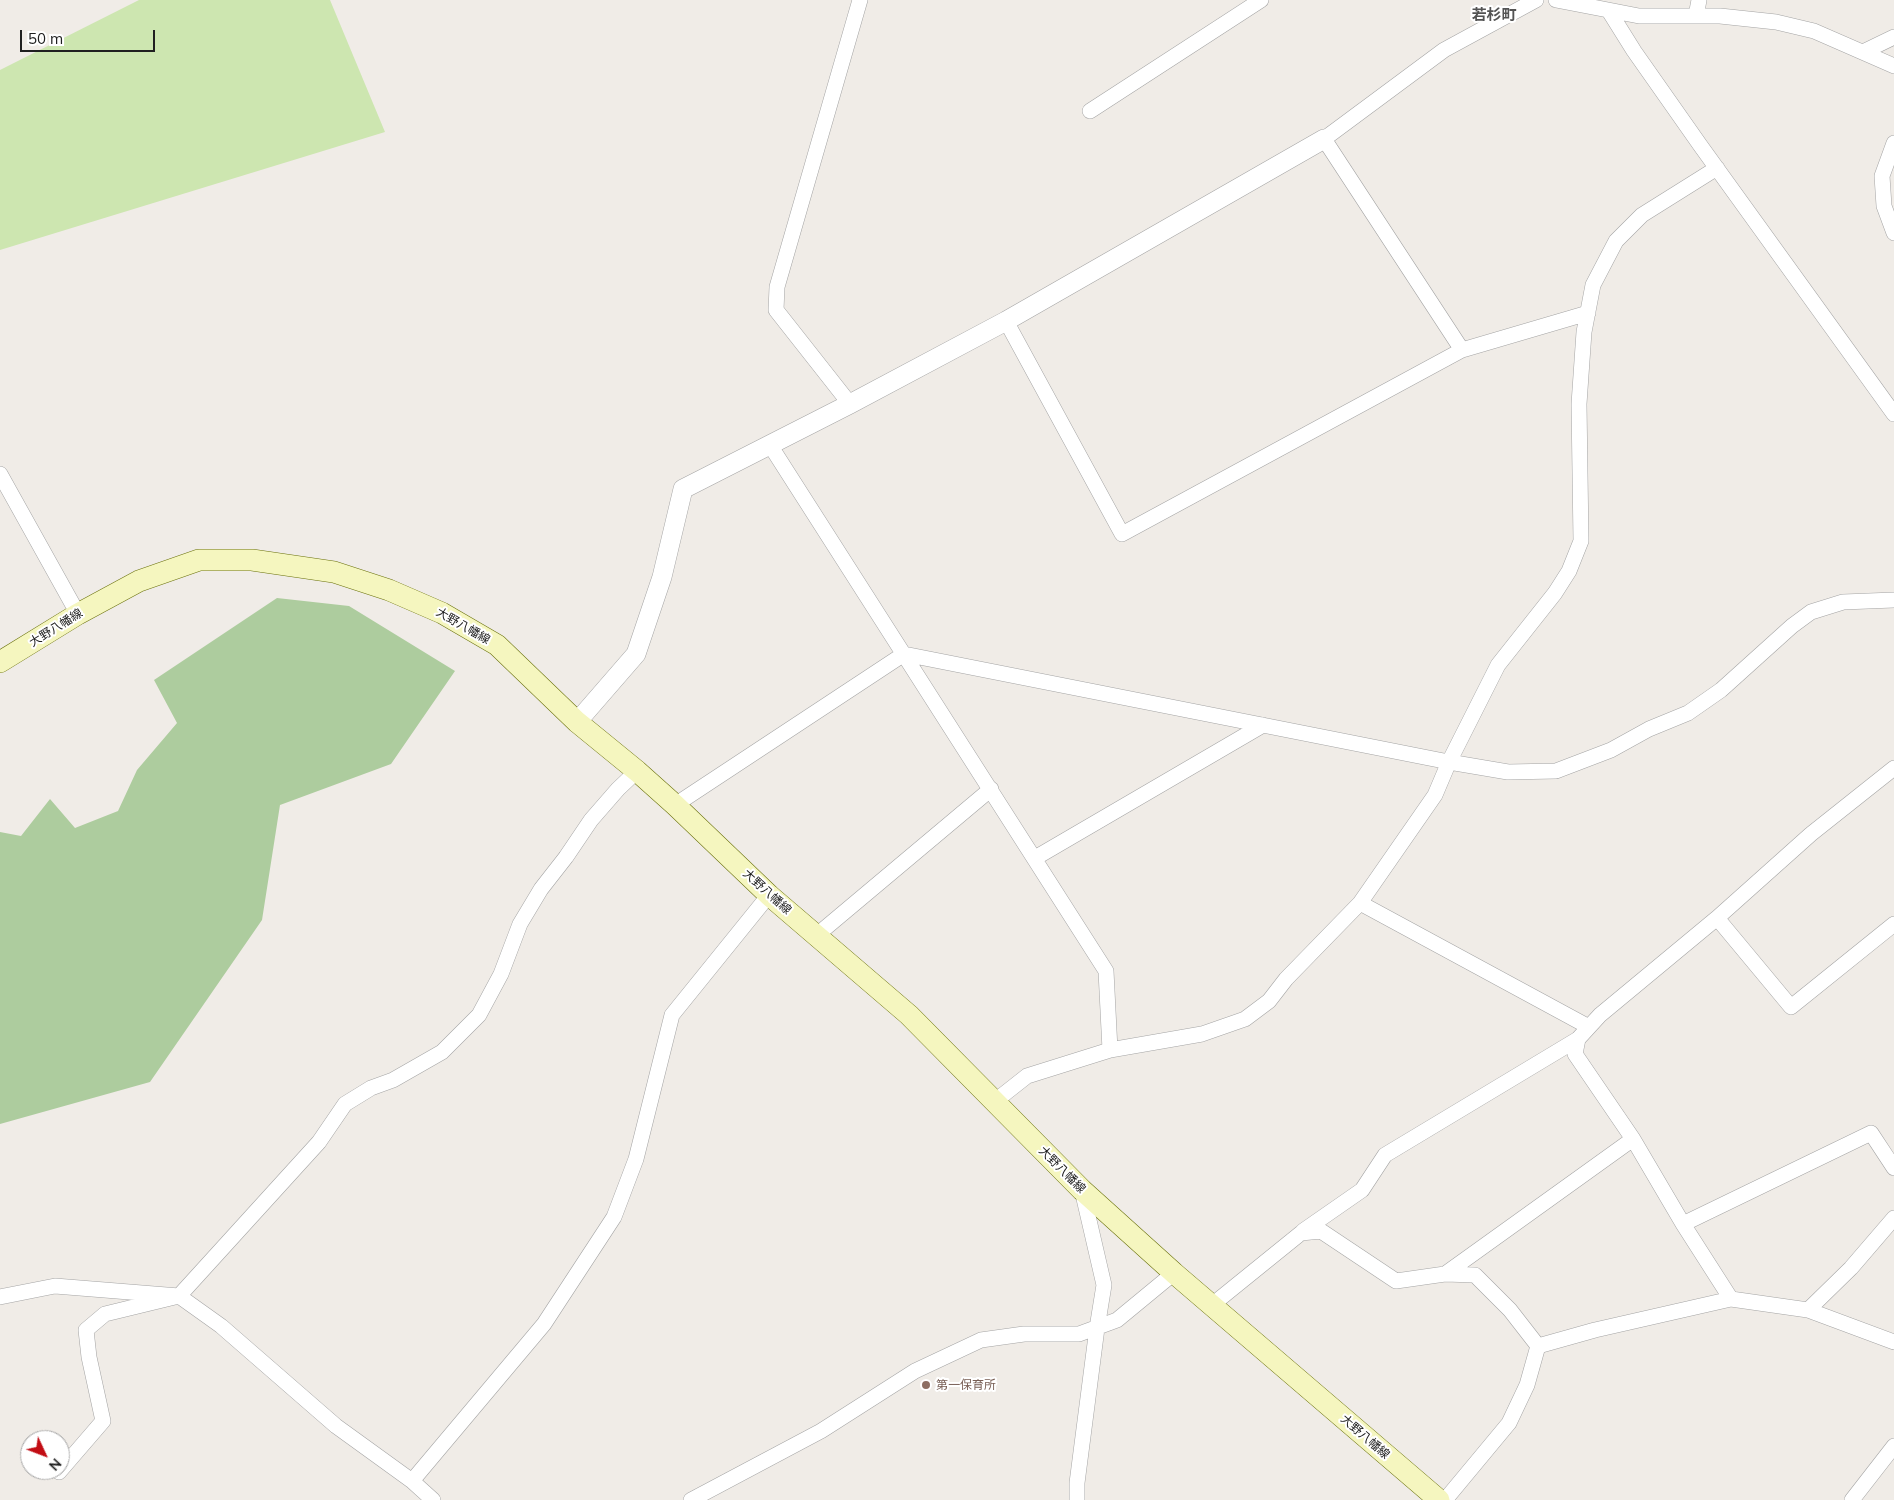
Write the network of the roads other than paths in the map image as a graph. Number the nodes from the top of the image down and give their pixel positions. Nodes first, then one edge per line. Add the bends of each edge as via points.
1 (860, 0) edge
2 (1261, 0) edge
3 (1536, 0) edge
4 (1556, 0) edge
5 (1699, 0) edge
6 (1609, 11) junction
7 (1696, 16) junction
8 (1894, 37) edge
9 (1863, 52) junction
10 (1894, 66) edge
11 (1090, 110) dead end
12 (1324, 139) junction
13 (1894, 143) edge
14 (1717, 168) junction
15 (1894, 233) edge
16 (1588, 313) junction
17 (1006, 321) junction
18 (1462, 350) junction
19 (850, 404) junction
20 (1894, 414) edge
21 (770, 445) junction
22 (0, 474) edge
23 (1894, 600) edge
24 (78, 614) junction
25 (904, 654) junction
26 (0, 662) edge
27 (577, 722) junction
28 (1264, 725) junction
29 (1449, 762) junction
30 (1894, 768) edge
31 (637, 771) junction
32 (990, 789) junction
33 (675, 805) junction
34 (1034, 858) junction
35 (769, 895) junction
36 (1360, 903) junction
37 (1717, 918) junction
38 (1894, 924) edge
39 (817, 935) junction
40 (1589, 1027) junction
41 (1578, 1039) junction
42 (1110, 1050) junction
43 (994, 1102) junction
44 (1633, 1139) junction
45 (1894, 1168) edge
46 (1082, 1190) junction
47 (1893, 1220) edge
48 (1683, 1224) junction
49 (1300, 1233) junction
50 (1174, 1274) junction
51 (1445, 1274) junction
52 (180, 1296) junction
53 (0, 1297) edge
54 (1731, 1299) junction
55 (1212, 1305) junction
56 (1808, 1310) junction
57 (1097, 1328) junction
58 (1894, 1342) edge
59 (1538, 1346) junction
60 (1894, 1446) edge
61 (70, 1459) edge
62 (412, 1481) junction
63 (433, 1500) edge
64 (691, 1500) edge
65 (1077, 1500) edge
66 (1438, 1500) edge
67 (1445, 1500) edge
68 (1852, 1500) edge

1 - 19 street via 777,287 776,310
2 - 11 street
3 - 12 street via 1444,50
4 - 6 street
5 - 7 street
6 - 7 street via 1639,16
6 - 14 street
7 - 9 street via 1776,22 1814,31
8 - 9 street
9 - 10 street
12 - 17 street
12 - 18 street
13 - 15 street via 1882,176 1884,206
14 - 16 street via 1642,215 1616,241 1593,285
14 - 20 street
16 - 18 street
16 - 29 street via 1579,404 1581,541 1555,593 1498,665
17 - 18 street via 1122,534
17 - 19 street
19 - 21 street
21 - 25 street
21 - 27 street via 683,489 662,577 636,654
22 - 24 street
23 - 29 street via 1843,602 1811,612 1721,690 1688,712 1611,750 1556,771 1508,772
24 - 26 main road, 大野八幡線
24 - 27 main road, 大野八幡線 via 139,581 199,560 252,560 334,572 389,590 442,613 497,645
25 - 28 street
25 - 32 street
25 - 33 street
27 - 31 main road, 大野八幡線
28 - 29 street
28 - 34 street
29 - 36 street via 1436,795
30 - 37 street via 1810,834
31 - 33 main road, 大野八幡線
31 - 52 street via 591,820 541,889 520,924 501,974 478,1015 442,1052 345,1104 319,1142
32 - 34 street
32 - 39 street
33 - 35 main road, 大野八幡線
34 - 42 street via 1106,971
35 - 39 main road, 大野八幡線
35 - 62 street via 672,1015 636,1159 614,1217 544,1324
36 - 40 street
36 - 42 street via 1286,979 1269,1002 1245,1020 1202,1034
37 - 38 street via 1791,1007
37 - 40 street
39 - 43 main road, 大野八幡線 via 909,1015
40 - 41 street
41 - 44 street via 1575,1054
41 - 49 street via 1385,1156 1362,1190
42 - 43 street via 1026,1076
43 - 46 main road, 大野八幡線
44 - 48 street
44 - 51 street
45 - 48 street via 1871,1133
46 - 50 main road, 大野八幡線
46 - 57 street via 1104,1285
47 - 56 street
48 - 54 street
49 - 51 street via 1321,1231 1396,1281
49 - 55 street
50 - 55 main road, 大野八幡線
50 - 57 street via 1117,1320
51 - 59 street via 1475,1275 1510,1310
52 - 53 street via 55,1286
52 - 61 street via 105,1314 86,1330 103,1421
52 - 62 street via 221,1326 336,1426
54 - 56 street
54 - 59 street
55 - 66 main road, 大野八幡線
56 - 58 street
57 - 64 street via 1079,1334 1024,1334 981,1340 915,1371 821,1430
57 - 65 street
59 - 67 street via 1527,1385 1509,1423
60 - 68 street
62 - 63 street

